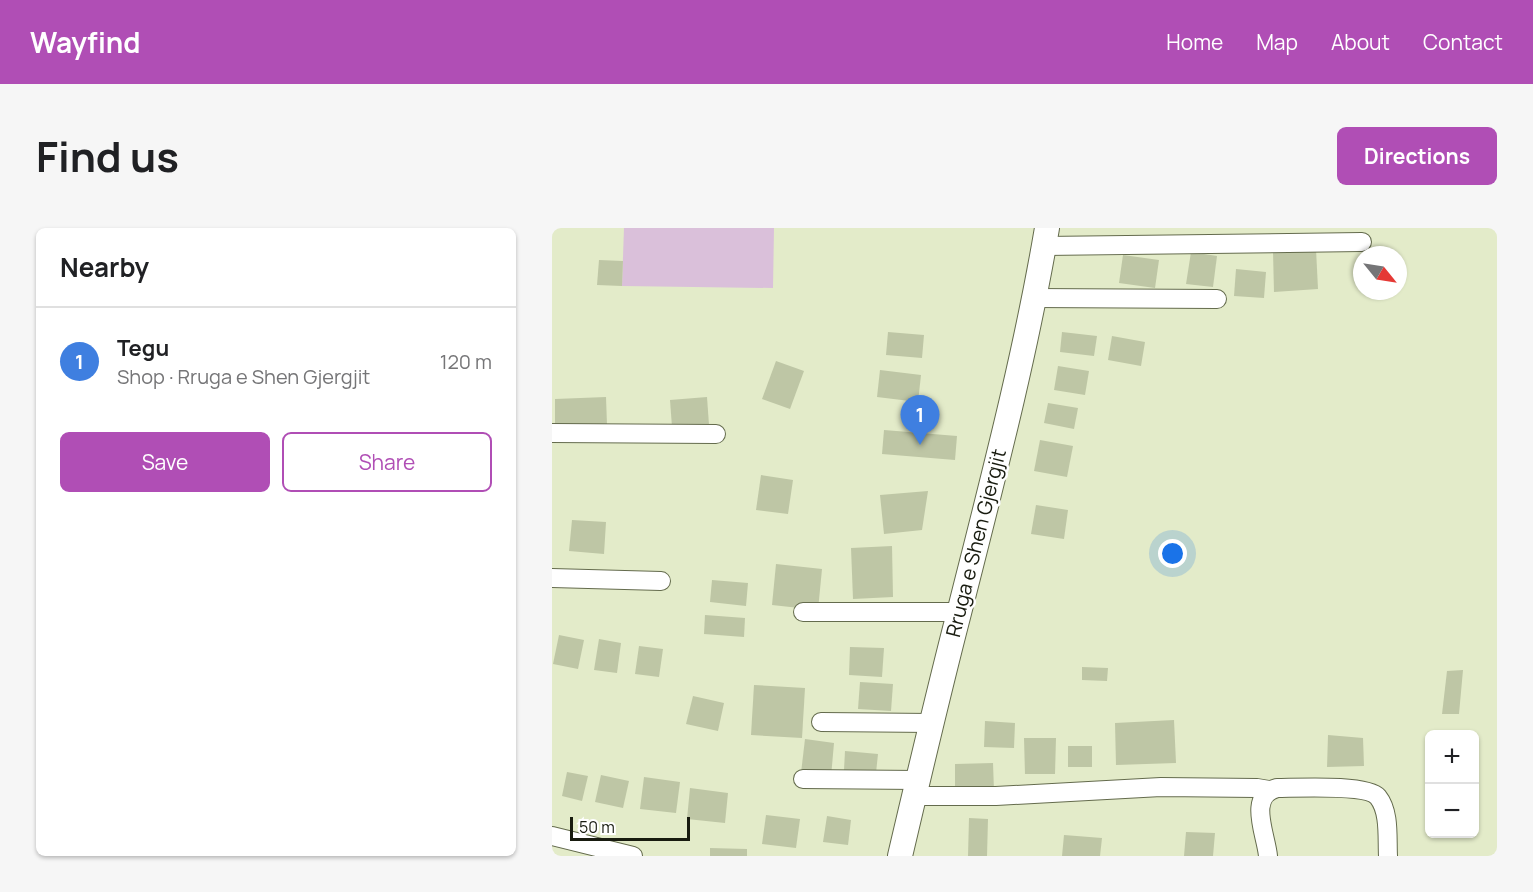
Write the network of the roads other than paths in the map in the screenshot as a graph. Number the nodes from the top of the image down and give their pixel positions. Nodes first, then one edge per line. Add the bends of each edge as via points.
1 (1046, 237) edge
2 (1362, 242) dead end
3 (1034, 298) junction
4 (1217, 299) dead end
5 (552, 433) edge
6 (716, 434) dead end
7 (552, 578) edge
8 (661, 581) dead end
9 (803, 612) dead end
10 (959, 612) junction
11 (821, 722) dead end
12 (932, 723) junction
13 (803, 779) dead end
14 (916, 788) junction
15 (1269, 790) junction
16 (552, 836) edge
17 (633, 856) edge
18 (900, 856) edge
19 (1268, 856) edge
20 (1388, 856) edge

1 - 2 street
1 - 3 street, Rruga e Shen Gjergjit
3 - 4 street
3 - 10 street, Rruga e Shen Gjergjit
5 - 6 street
7 - 8 street
9 - 10 street
10 - 12 street, Rruga e Shen Gjergjit
11 - 12 street
12 - 14 street, Rruga e Shen Gjergjit
13 - 14 street
14 - 15 street via 996,796 1161,787
14 - 18 street, Rruga e Shen Gjergjit
15 - 19 street via 1260,808
15 - 20 street via 1360,789 1374,794 1385,814
16 - 17 street

